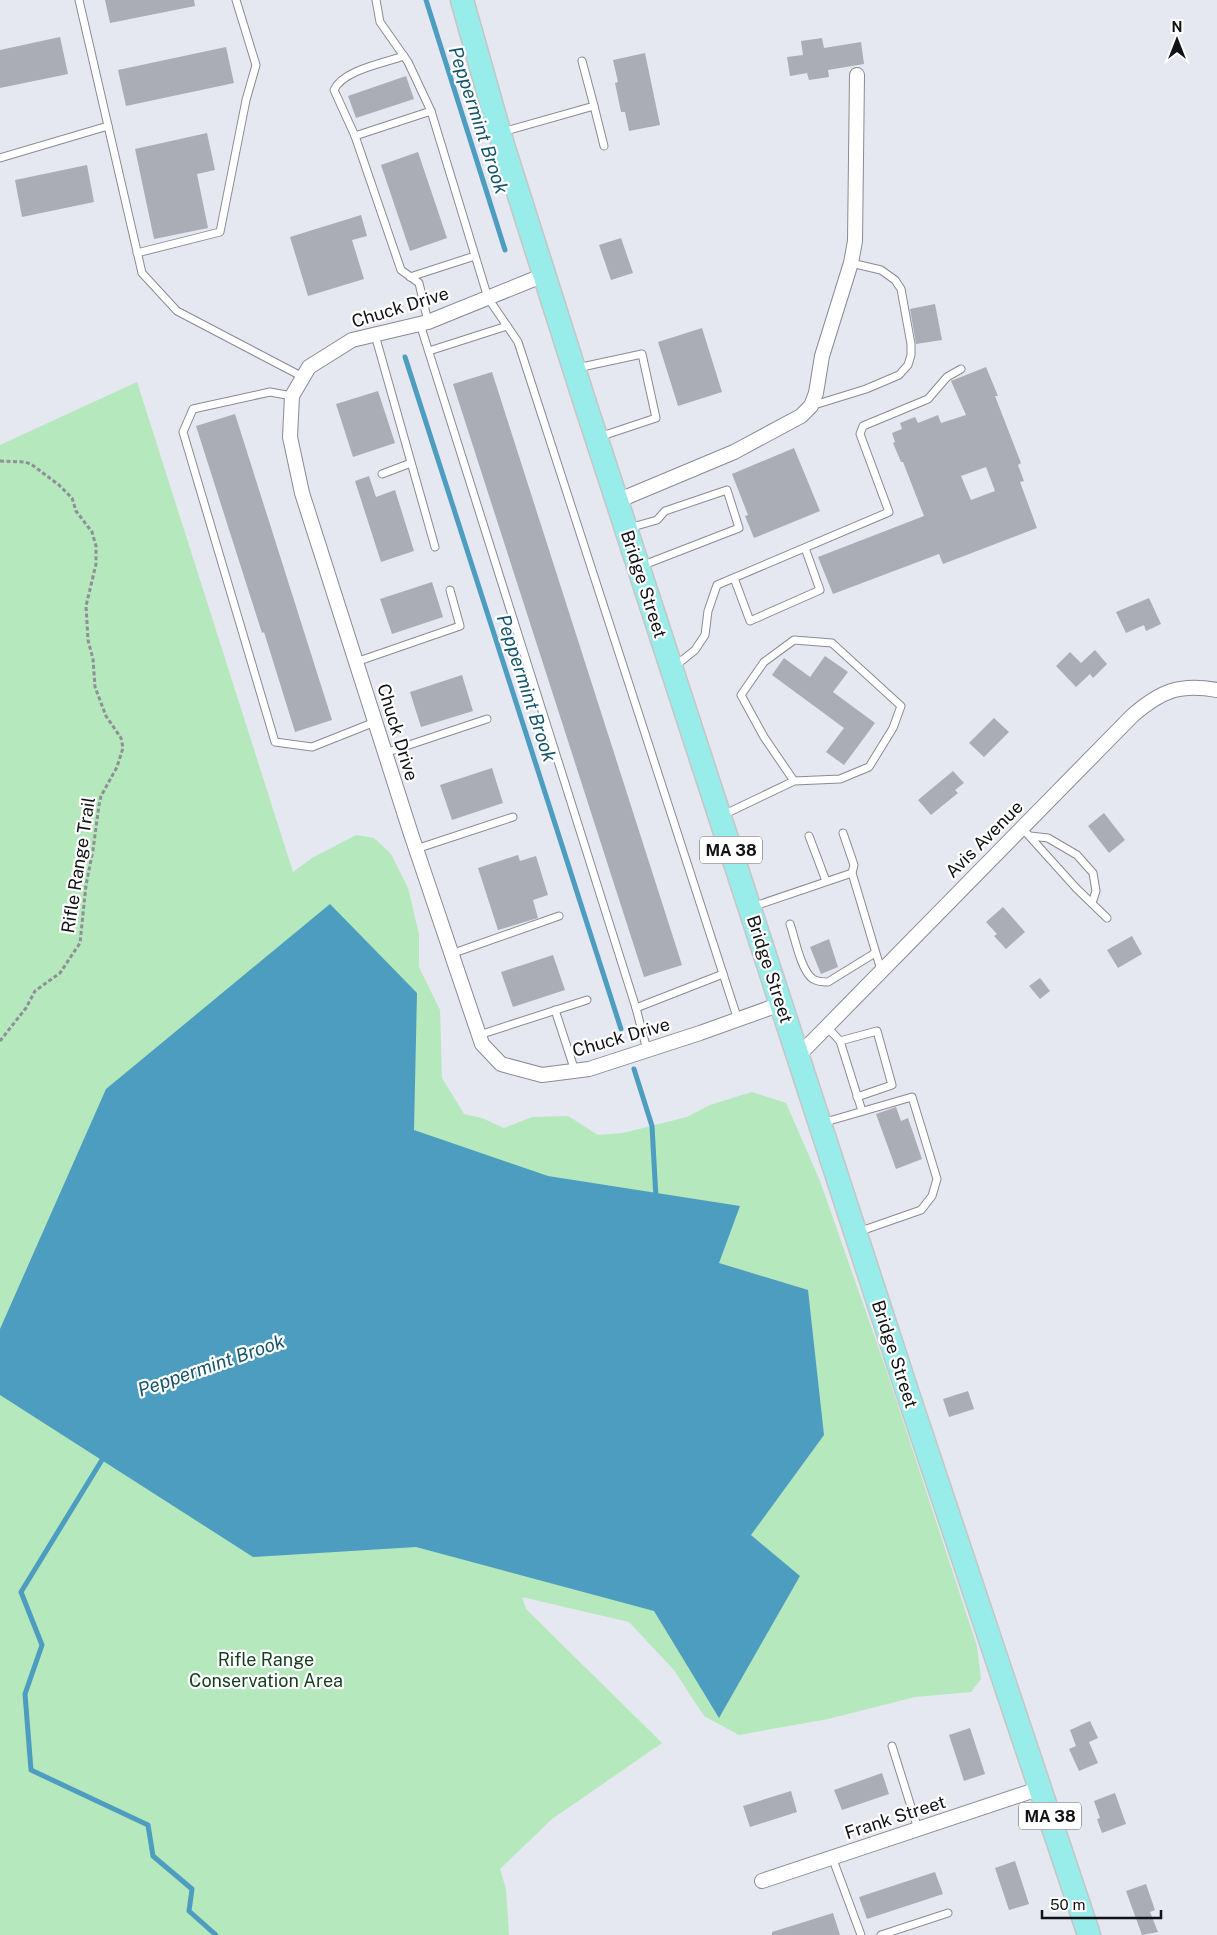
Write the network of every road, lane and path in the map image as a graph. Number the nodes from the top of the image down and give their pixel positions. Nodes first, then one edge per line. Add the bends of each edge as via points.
1 (79, 0) edge
2 (236, 0) edge
3 (376, 0) edge
4 (462, 0) edge
5 (404, 56) junction
6 (582, 61) dead end
7 (857, 75) dead end
8 (594, 106) junction
9 (431, 111) junction
10 (108, 126) junction
11 (499, 133) junction
12 (356, 136) junction
13 (604, 146) dead end
14 (0, 158) edge
15 (137, 253) junction
16 (475, 256) junction
17 (851, 263) junction
18 (544, 275) junction
19 (410, 277) junction
20 (488, 298) junction
21 (424, 323) junction
22 (507, 326) junction
23 (375, 335) junction
24 (429, 351) junction
25 (574, 368) junction
26 (962, 369) dead end
27 (303, 378) junction
28 (292, 396) junction
29 (810, 406) junction
30 (596, 438) junction
31 (0, 461) edge
32 (412, 463) junction
33 (382, 474) dead end
34 (617, 501) junction
35 (626, 529) junction
36 (435, 547) dead end
37 (806, 548) junction
38 (638, 567) junction
39 (734, 578) junction
40 (450, 590) dead end
41 (356, 662) junction
42 (672, 669) junction
43 (1217, 690) edge
44 (487, 719) dead end
45 (375, 722) junction
46 (385, 753) junction
47 (794, 781) junction
48 (720, 816) junction
49 (513, 817) dead end
50 (1026, 832) junction
51 (843, 833) dead end
52 (809, 836) dead end
53 (416, 849) junction
54 (852, 873) junction
55 (826, 880) junction
56 (1092, 903) junction
57 (750, 908) junction
58 (559, 916) dead end
59 (1106, 918) dead end
60 (790, 924) dead end
61 (875, 953) junction
62 (451, 954) junction
63 (881, 970) junction
64 (723, 974) junction
65 (587, 1000) dead end
66 (781, 1004) junction
67 (636, 1008) junction
68 (555, 1010) junction
69 (738, 1020) junction
70 (827, 1027) junction
71 (479, 1035) junction
72 (0, 1041) edge
73 (840, 1041) junction
74 (647, 1050) junction
75 (798, 1056) junction
76 (575, 1071) junction
77 (857, 1097) junction
78 (862, 1111) junction
79 (820, 1124) junction
80 (856, 1233) junction
81 (892, 1746) dead end
82 (1040, 1788) junction
83 (918, 1829) junction
84 (832, 1857) junction
85 (762, 1881) dead end
86 (948, 1913) dead end
87 (861, 1935) edge
88 (881, 1935) edge
89 (1089, 1935) edge

1 - 10 lane
2 - 15 lane via 256,65 220,232
3 - 5 lane via 380,22
4 - 11 main road, Bridge Street / MA 38
5 - 9 lane
5 - 12 lane via 347,75 337,83 334,90
6 - 8 lane
7 - 17 street via 856,224
8 - 11 lane
8 - 13 lane
9 - 12 lane
9 - 16 lane
10 - 14 lane
10 - 15 lane
11 - 18 main road, Bridge Street / MA 38
12 - 19 lane via 400,270
15 - 27 lane via 142,273 177,311
16 - 19 lane
16 - 20 lane
17 - 29 street
17 - 29 lane via 881,270 896,280 901,289 911,355 899,375
18 - 20 street, Chuck Drive
18 - 25 main road, Bridge Street / MA 38
19 - 21 lane via 419,283
20 - 21 street, Chuck Drive
20 - 22 lane
21 - 23 street, Chuck Drive
21 - 24 lane
22 - 24 lane
22 - 64 lane via 518,342
23 - 27 street, Chuck Drive via 352,340 309,367
23 - 32 lane
24 - 67 lane
25 - 30 main road, Bridge Street / MA 38
25 - 30 lane via 642,354 656,418
26 - 37 lane via 947,377 928,400 864,426 860,434 889,512
27 - 28 street, Chuck Drive
28 - 41 street, Chuck Drive via 290,437 302,493
28 - 45 lane via 270,392 193,409 183,432 275,742 312,747
29 - 34 street via 801,416 734,452
30 - 34 main road, Bridge Street / MA 38
31 - 72 path, Rifle Range Trail via 31,464 59,485 72,498 76,511 92,532 96,564 86,606 88,640 95,687 123,748 99,805 80,943 60,973 35,991
32 - 33 lane
32 - 36 lane
34 - 35 main road, Bridge Street / MA 38
35 - 38 main road, Bridge Street / MA 38
35 - 38 lane via 657,520 665,511 727,490 739,528
37 - 39 lane
37 - 39 lane via 820,590 750,622
38 - 42 main road, Bridge Street / MA 38
39 - 42 lane via 717,585 704,635 695,650
40 - 41 lane via 460,626
41 - 45 street, Chuck Drive
42 - 48 main road, Bridge Street / MA 38
43 - 50 street, Avis Avenue via 1180,688 1150,701 1133,715
44 - 46 lane
45 - 46 street, Chuck Drive
46 - 53 street, Chuck Drive
47 - 47 lane via 840,779 869,767 893,728 901,706 832,643 794,640 764,662 741,694 764,737
47 - 48 lane
48 - 57 main road, Bridge Street / MA 38
49 - 53 lane
50 - 56 lane
50 - 56 lane via 1048,838 1077,855 1093,873 1096,891
50 - 63 street, Avis Avenue
51 - 54 lane via 854,865
52 - 55 lane
53 - 62 street, Chuck Drive
54 - 55 lane
54 - 61 lane
55 - 57 lane
56 - 59 lane
57 - 66 main road, Bridge Street / MA 38
58 - 62 lane
60 - 61 lane via 806,971 820,982 828,982
61 - 63 lane
62 - 71 street, Chuck Drive
63 - 70 street, Avis Avenue
64 - 67 lane
64 - 69 lane
65 - 68 lane
66 - 69 street, Chuck Drive
66 - 75 main road, Bridge Street / MA 38
67 - 74 lane
68 - 71 lane
68 - 76 lane
69 - 74 street, Chuck Drive
70 - 73 lane
70 - 75 street, Avis Avenue
71 - 76 street, Chuck Drive via 482,1044 501,1064 542,1075
73 - 77 lane
73 - 77 lane via 878,1031 892,1085
74 - 76 street, Chuck Drive
75 - 79 main road, Bridge Street / MA 38
77 - 78 lane
78 - 79 lane
78 - 80 lane via 912,1097 937,1179 932,1196 921,1210
79 - 80 main road, Bridge Street / MA 38
80 - 82 main road, Bridge Street / MA 38
81 - 83 lane
82 - 83 street, Frank Street
82 - 89 main road, Bridge Street / MA 38
83 - 84 street, Frank Street
84 - 85 street, Frank Street
84 - 87 lane
86 - 88 lane

